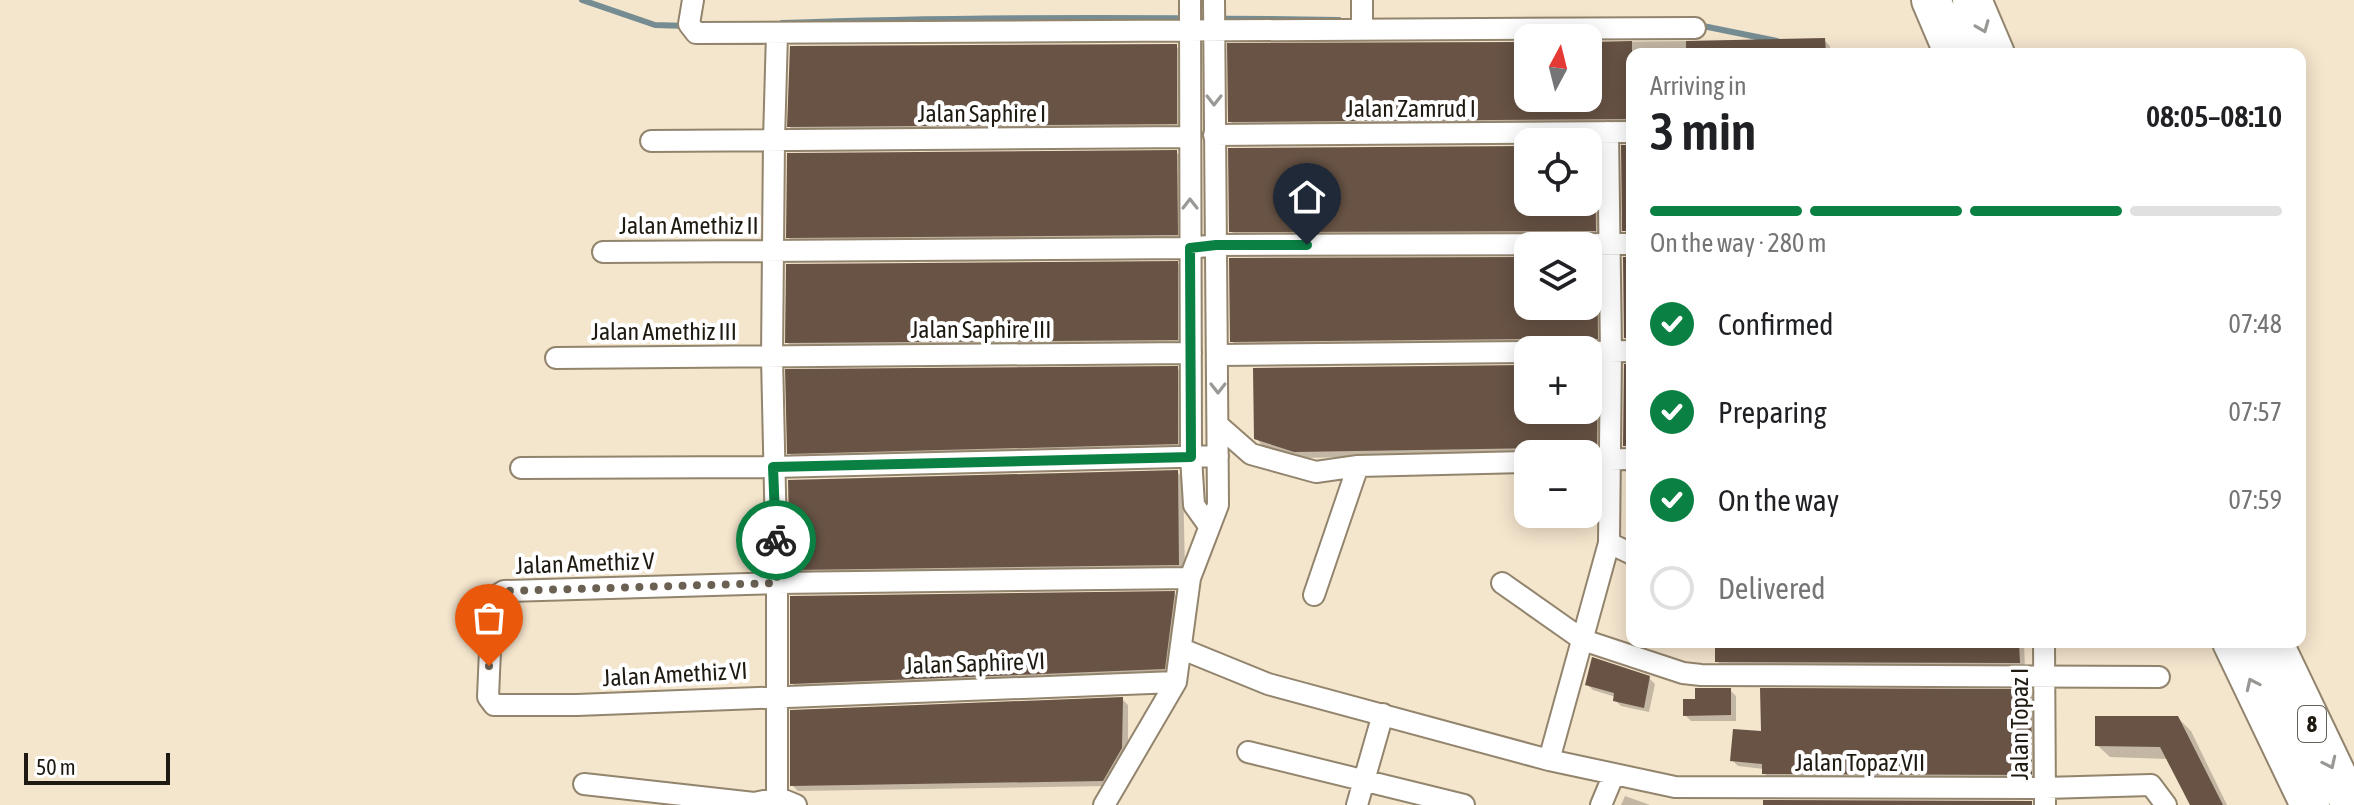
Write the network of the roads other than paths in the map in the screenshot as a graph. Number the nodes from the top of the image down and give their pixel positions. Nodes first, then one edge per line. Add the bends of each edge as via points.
1 (1931, 0) edge
2 (1972, 0) edge
3 (1362, 13) edge
4 (1190, 14) edge
5 (1214, 14) edge
6 (690, 16) edge
7 (1695, 28) dead end
8 (777, 33) junction
9 (1951, 48) edge
10 (1992, 48) edge
11 (1608, 132) junction
12 (1626, 132) edge
13 (1214, 135) junction
14 (1190, 137) junction
15 (774, 140) junction
16 (651, 141) dead end
17 (1610, 244) junction
18 (1626, 244) edge
19 (1216, 245) junction
20 (1190, 248) junction
21 (775, 251) junction
22 (603, 252) dead end
23 (1626, 351) edge
24 (1514, 352) edge
25 (1602, 352) edge
26 (1611, 352) junction
27 (1191, 353) junction
28 (1218, 355) junction
29 (772, 357) junction
30 (556, 358) dead end
31 (1218, 425) junction
32 (1218, 456) junction
33 (1191, 457) junction
34 (1622, 460) edge
35 (1514, 462) edge
36 (1358, 466) junction
37 (773, 467) junction
38 (521, 468) dead end
39 (1209, 526) junction
40 (1609, 543) junction
41 (1626, 551) edge
42 (1190, 578) junction
43 (777, 583) junction
44 (1502, 583) dead end
45 (1314, 595) dead end
46 (1583, 640) junction
47 (2044, 648) edge
48 (2235, 648) edge
49 (2276, 648) edge
50 (1182, 649) junction
51 (2045, 677) junction
52 (2159, 677) dead end
53 (1176, 682) junction
54 (776, 696) junction
55 (577, 705) joint
56 (1383, 714) junction
57 (1248, 752) dead end
58 (1549, 760) junction
59 (1614, 774) junction
60 (1363, 781) junction
61 (584, 784) dead end
62 (1676, 796) edge
63 (2045, 796) edge
64 (788, 802) edge
65 (1104, 805) edge
66 (1357, 805) edge
67 (1464, 805) edge
68 (1601, 805) edge
69 (2166, 805) edge
70 (2310, 805) edge
71 (2351, 805) edge

1 - 9 highway
2 -> 10 highway
3 - 5 street
3 - 7 street
4 - 5 street
4 - 8 street
4 - 14 street
5 -> 13 street
6 - 8 street via 696,33
8 - 15 street
11 - 12 street
11 - 13 street, Jalan Zamrud I
11 - 17 street
13 - 19 street
14 - 15 street, Jalan Saphire I
20 -> 14 street
15 - 16 street, Jalan Saphire I
15 - 21 street
17 - 18 street, Jalan Amethiz II
17 - 19 street, Jalan Amethiz II
17 - 26 street
19 - 20 street, Jalan Amethiz II
19 - 28 street
20 - 21 street, Jalan Amethiz II
20 - 27 street
21 - 22 street, Jalan Amethiz II
21 - 29 street
23 - 26 street
24 - 28 street
25 - 26 street
26 - 34 street
27 - 29 street, Jalan Saphire III
27 - 33 street
28 -> 31 street
29 - 30 street, Jalan Amethiz III
29 - 37 street
31 - 32 street
31 - 36 street via 1251,454 1316,472
32 - 33 street
32 - 39 street via 1218,505
33 - 37 street
33 - 39 street via 1194,505
34 - 40 street
35 - 36 street
36 - 45 street
37 - 38 street
37 - 43 street
39 - 42 street
40 - 41 street
40 - 46 street
42 - 43 street
42 - 50 street
43 - 54 street
43 - 55 street, Jalan Amethiz V via 504,591 496,596 490,702
44 - 46 street
46 - 51 street via 1701,675
46 - 58 street
47 - 51 street, Jalan Topaz I
70 -> 48 highway, 8
49 -> 71 highway, 8
50 - 53 street
50 - 56 street, Jalan Topaz VII via 1268,684
51 - 52 street
51 - 63 street, Jalan Topaz I
53 - 54 street, Jalan Saphire VI
53 - 65 street
54 - 55 street, Jalan Amethiz VI
54 - 64 street via 777,792
56 - 58 street, Jalan Topaz VII
56 - 60 street
57 - 60 street
58 - 59 street, Jalan Topaz VII
59 - 62 street, Jalan Topaz VII
59 - 68 street
60 - 66 street
60 - 67 street
61 - 64 street
62 - 63 street, Jalan Topaz VII
63 - 69 street, Jalan Topaz VII via 2151,785

